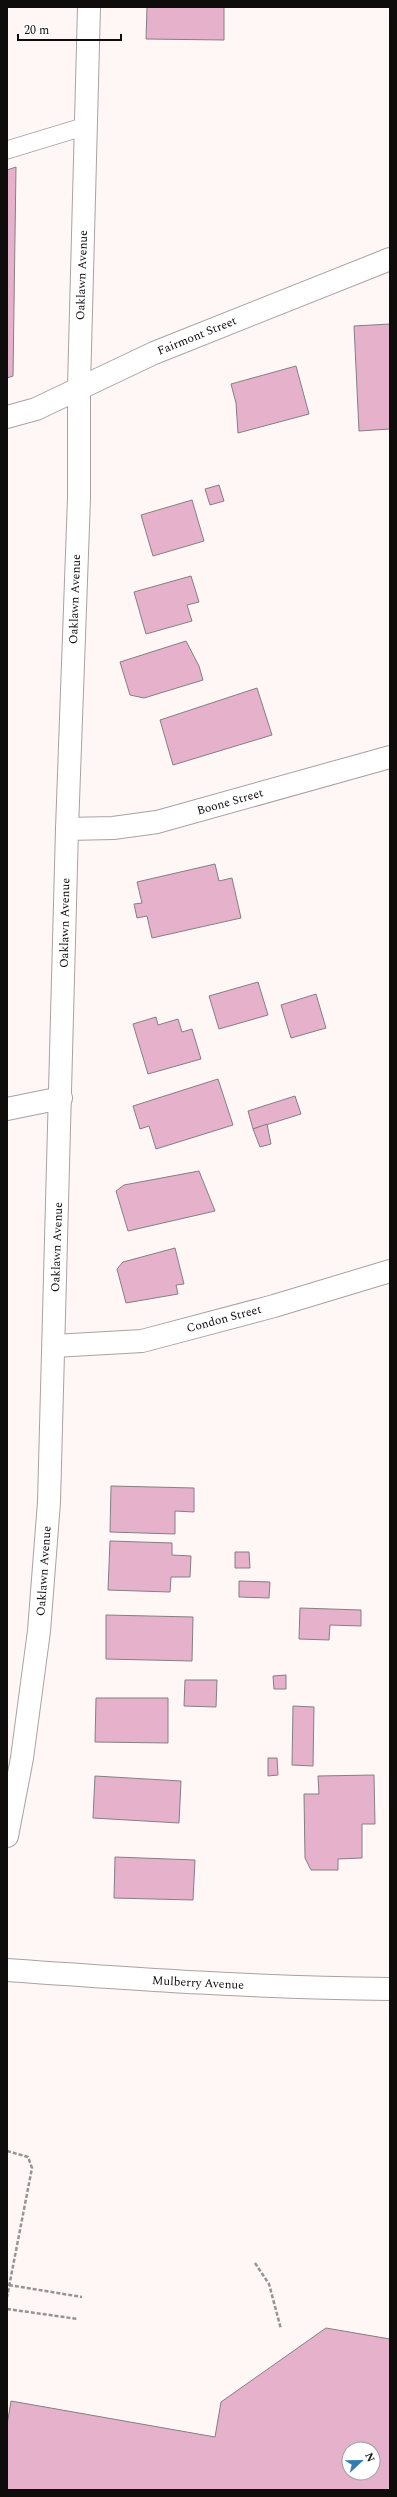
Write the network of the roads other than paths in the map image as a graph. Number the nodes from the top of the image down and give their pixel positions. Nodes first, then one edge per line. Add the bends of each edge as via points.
1 (89, 7) edge
2 (86, 126) junction
3 (7, 150) edge
4 (390, 260) edge
5 (79, 387) junction
6 (7, 417) edge
7 (390, 757) edge
8 (67, 829) junction
9 (61, 1098) junction
10 (7, 1109) edge
11 (390, 1271) edge
12 (54, 1346) junction
13 (7, 1836) edge
14 (7, 1970) edge
15 (390, 1989) edge

1 - 2 street, Oaklawn Avenue
2 - 3 lane
2 - 5 street, Oaklawn Avenue
4 - 5 street, Fairmont Street via 154,353
5 - 6 street, Fairmont Street via 36,409
5 - 8 street, Oaklawn Avenue via 79,506
7 - 8 street, Boone Street via 158,822 113,828
8 - 9 street, Oaklawn Avenue
9 - 10 street
9 - 12 street, Oaklawn Avenue
11 - 12 street, Condon Street via 274,1306 142,1341
12 - 13 street, Oaklawn Avenue via 49,1502 39,1631 22,1758
14 - 15 street, Mulberry Avenue via 311,1989

